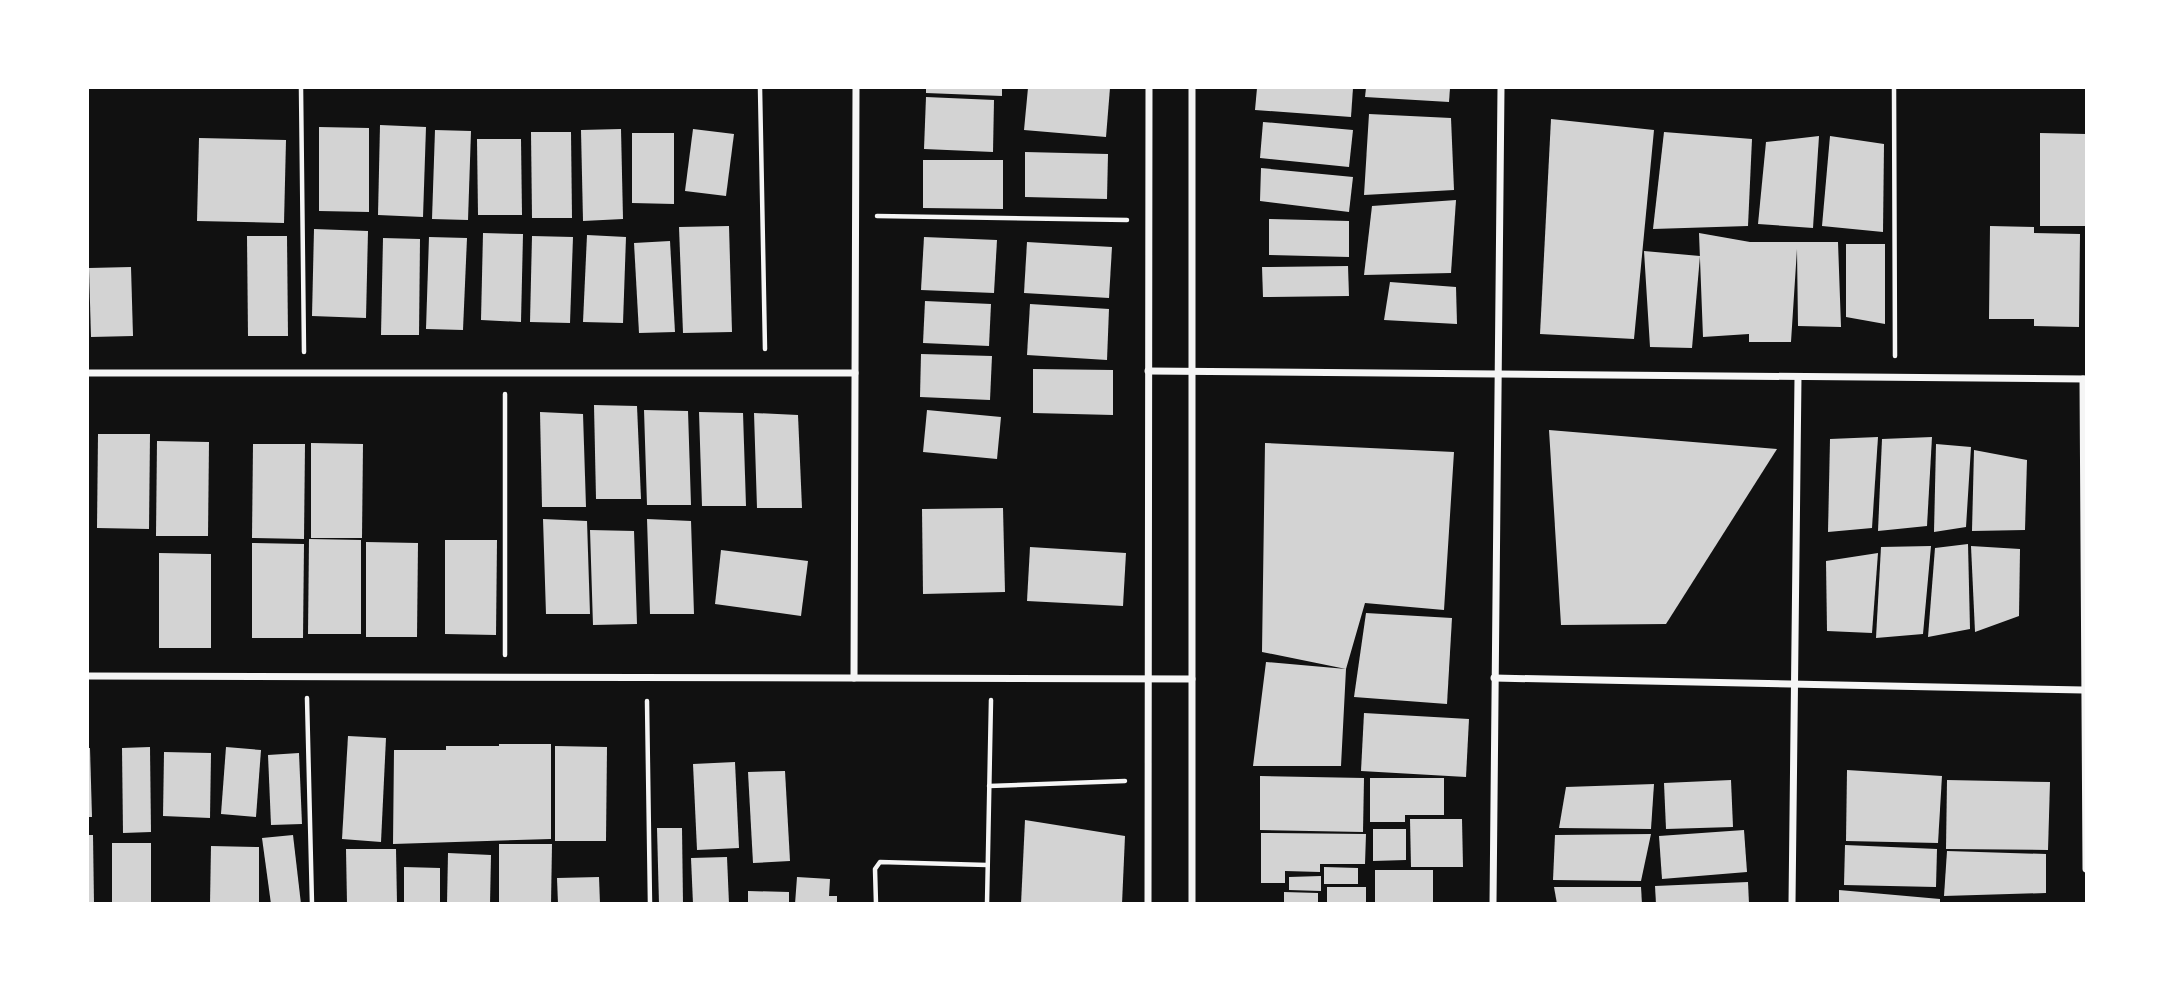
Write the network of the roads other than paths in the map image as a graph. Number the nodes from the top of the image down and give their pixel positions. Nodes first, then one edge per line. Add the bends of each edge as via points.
1 (856, 88) edge
2 (1149, 88) edge
3 (1192, 88) edge
4 (1501, 88) edge
5 (1148, 371) junction
6 (1191, 372) junction
7 (88, 373) edge
8 (855, 373) junction
9 (1498, 374) junction
10 (1798, 377) junction
11 (2085, 379) edge
12 (88, 676) edge
13 (855, 678) junction
14 (1494, 678) junction
15 (1148, 679) junction
16 (1192, 679) junction
17 (1794, 684) junction
18 (2083, 690) junction
19 (2087, 869) edge
20 (1148, 904) edge
21 (1192, 904) edge
22 (1493, 904) edge
23 (1792, 904) edge

1 - 8 street
2 - 5 street
3 - 6 street
4 - 9 street
5 - 6 street
5 - 15 street
6 - 9 street
6 - 16 street
7 - 8 street
8 - 13 street
9 - 10 street
9 - 14 street
10 - 11 street
10 - 17 street
11 - 18 street
12 - 13 street
13 - 15 street
14 - 17 street
14 - 22 street
15 - 16 street
15 - 20 street
16 - 21 street
17 - 18 street
17 - 23 street
18 - 19 street

